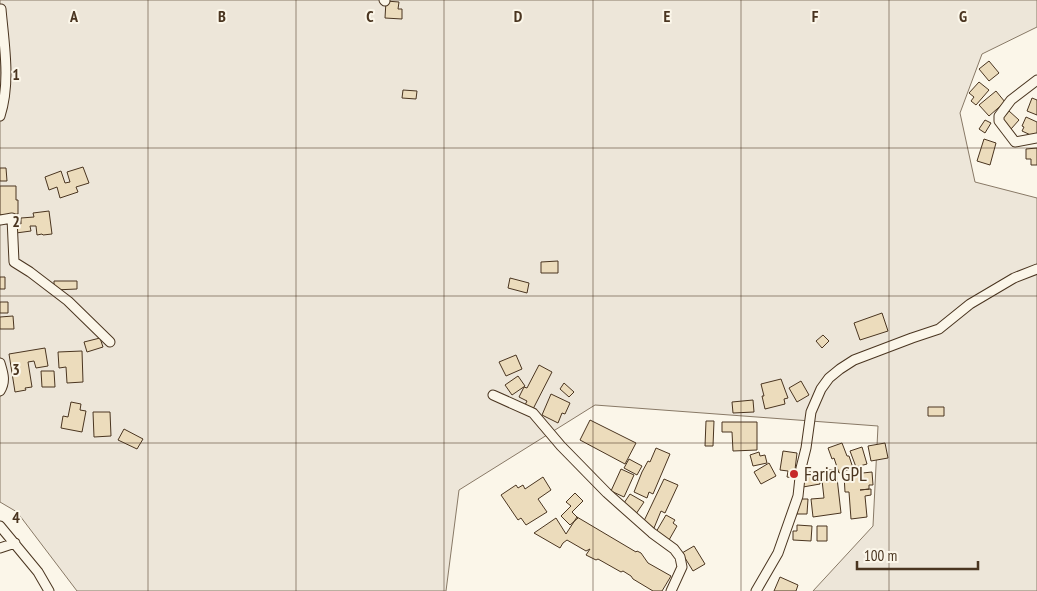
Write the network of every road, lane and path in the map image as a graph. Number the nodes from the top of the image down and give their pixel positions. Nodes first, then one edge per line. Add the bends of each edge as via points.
1 (1, 8) edge
2 (1037, 80) edge
3 (0, 116) edge
4 (1037, 138) edge
5 (0, 220) edge
6 (1037, 269) edge
7 (110, 342) dead end
8 (0, 363) edge
9 (0, 391) edge
10 (492, 395) dead end
11 (0, 526) edge
12 (15, 543) junction
13 (0, 548) edge
14 (49, 591) edge
15 (671, 591) edge
16 (756, 591) edge

1 - 3 street via 6,92
2 - 4 street via 1011,100 999,121 1015,142
5 - 7 street via 12,218 14,262 68,301
6 - 16 street via 1014,278 970,304 939,329 854,360 829,378 811,412 798,496 778,553
8 - 9 street via 4,381
10 - 15 street via 533,413 607,494 674,549 682,567
11 - 12 street
12 - 13 street
12 - 14 street

